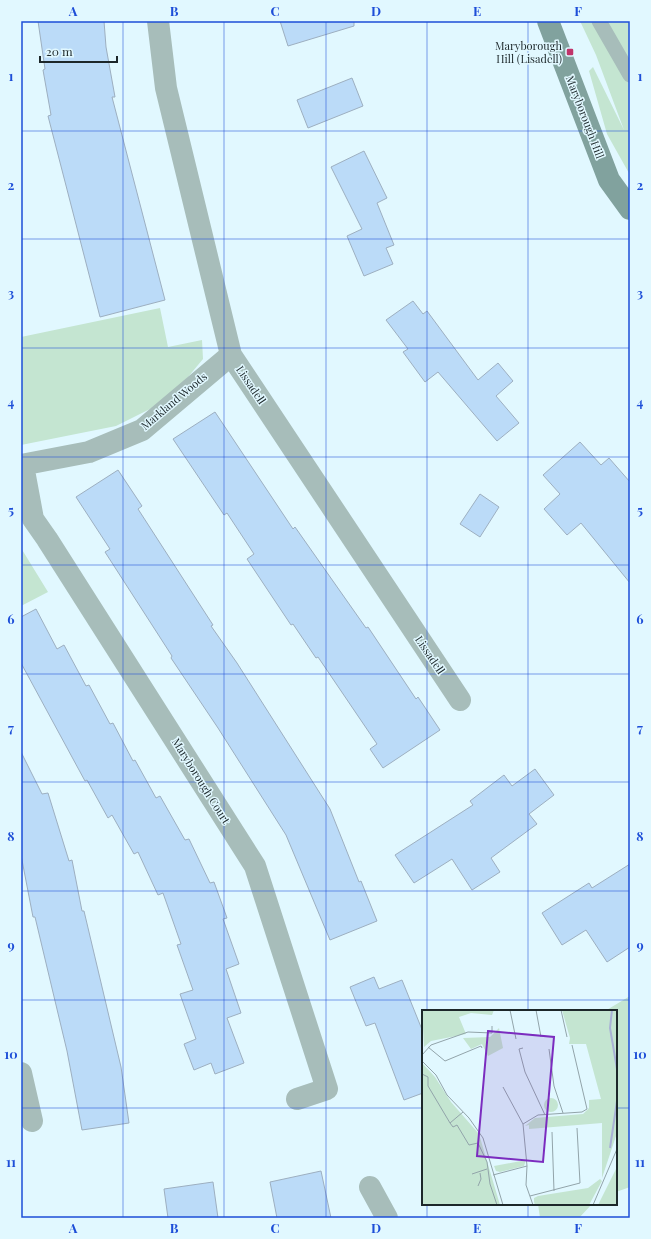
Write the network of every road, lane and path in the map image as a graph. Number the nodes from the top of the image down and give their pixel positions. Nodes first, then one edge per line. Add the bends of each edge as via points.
1 (158, 21) edge
2 (548, 21) edge
3 (599, 21) edge
4 (630, 75) edge
5 (630, 209) edge
6 (231, 354) junction
7 (22, 465) edge
8 (460, 700) dead end
9 (21, 1073) edge
10 (297, 1099) dead end
11 (32, 1121) dead end
12 (370, 1187) dead end
13 (387, 1218) edge

1 - 6 street, Lissadell via 166,88
2 - 5 street, Maryborough Hill via 609,180
3 - 4 lane
6 - 7 street, Markland Woods via 142,430 89,452
6 - 8 street, Lissadell
7 - 10 street, Maryborough Court via 33,519 255,866 327,1089
9 - 11 street
12 - 13 street

